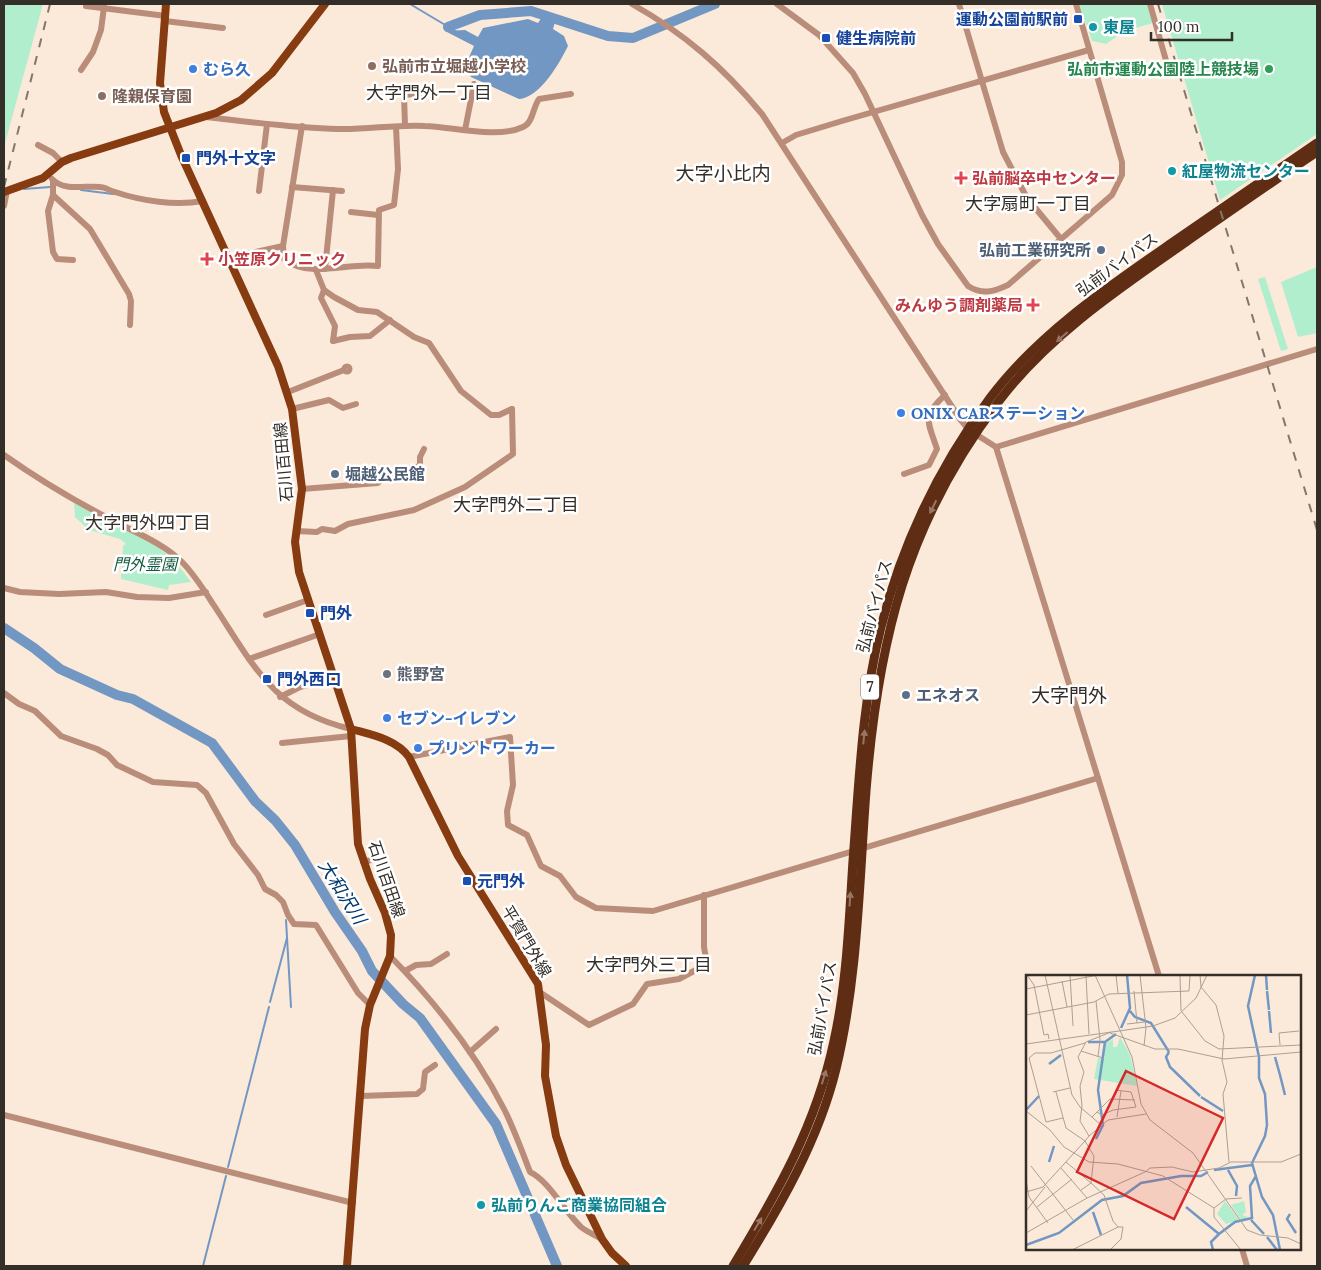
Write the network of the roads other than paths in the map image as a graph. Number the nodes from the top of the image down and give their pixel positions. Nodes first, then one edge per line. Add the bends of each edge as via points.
1 (166, 4) edge
2 (325, 4) edge
3 (632, 4) edge
4 (777, 4) edge
5 (959, 4) edge
6 (1076, 4) edge
7 (1150, 4) edge
8 (86, 6) dead end
9 (104, 7) junction
10 (166, 19) junction
11 (223, 28) dead end
12 (1089, 50) junction
13 (1167, 64) dead end
14 (81, 70) dead end
15 (982, 81) junction
16 (474, 84) dead end
17 (433, 92) dead end
18 (571, 94) dead end
19 (873, 112) junction
20 (202, 117) junction
21 (267, 124) junction
22 (169, 126) junction
23 (302, 126) junction
24 (405, 126) junction
25 (396, 127) junction
26 (465, 130) junction
27 (782, 143) junction
28 (1317, 143) edge
29 (38, 145) dead end
30 (1317, 152) edge
31 (62, 162) junction
32 (51, 178) junction
33 (292, 187) junction
34 (333, 190) junction
35 (260, 191) dead end
36 (342, 191) dead end
37 (6, 192) edge
38 (53, 195) junction
39 (203, 201) junction
40 (4, 206) edge
41 (1226, 210) junction
42 (351, 212) dead end
43 (378, 215) junction
44 (1061, 239) junction
45 (283, 246) junction
46 (229, 258) junction
47 (73, 260) dead end
48 (325, 269) junction
49 (316, 270) junction
50 (324, 290) junction
51 (390, 320) junction
52 (130, 325) dead end
53 (1317, 349) edge
54 (357, 364) dead end
55 (288, 392) junction
56 (945, 395) junction
57 (356, 404) dead end
58 (292, 409) junction
59 (972, 432) junction
60 (996, 447) junction
61 (424, 449) dead end
62 (4, 455) edge
63 (904, 474) dead end
64 (302, 489) junction
65 (296, 531) junction
66 (4, 588) edge
67 (206, 592) junction
68 (308, 600) junction
69 (266, 615) dead end
70 (320, 634) junction
71 (249, 659) junction
72 (334, 678) junction
73 (4, 693) edge
74 (280, 697) junction
75 (351, 732) junction
76 (282, 743) dead end
77 (409, 757) junction
78 (1098, 778) junction
79 (858, 850) junction
80 (379, 858) dead end
81 (363, 862) junction
82 (704, 896) junction
83 (446, 954) dead end
84 (389, 958) junction
85 (405, 971) junction
86 (1159, 975) edge
87 (541, 993) junction
88 (371, 1002) junction
89 (496, 1029) dead end
90 (470, 1052) junction
91 (435, 1066) dead end
92 (361, 1096) junction
93 (4, 1115) edge
94 (353, 1203) junction
95 (602, 1238) junction
96 (1242, 1250) edge
97 (347, 1266) edge
98 (626, 1266) edge
99 (733, 1266) edge
100 (742, 1266) edge
101 (1247, 1266) edge

1 - 10 main road, 石川百田線
2 - 20 main road via 259,87 241,100
3 - 27 street via 671,26 734,80
4 - 19 street via 837,53 853,73
5 - 15 street
6 - 12 street
7 - 13 street
8 - 9 street
9 - 10 street
9 - 14 street via 101,30 93,52
10 - 11 street
10 - 22 main road, 石川百田線 via 160,83
12 - 15 street
12 - 44 street via 1118,147 1122,175 1112,195
15 - 19 street
15 - 44 street via 1004,152 1018,182
16 - 26 street
17 - 24 street via 404,95
18 - 26 street via 539,99 533,106 530,121 516,130
19 - 27 street via 796,135
19 - 44 street via 927,222 968,286 988,292 1008,285
20 - 21 street
20 - 22 main road
21 - 23 street
21 - 35 street
22 - 31 main road
22 - 39 main road, 石川百田線
23 - 25 street via 336,129
23 - 33 street
24 - 25 street
24 - 26 street
25 - 43 street via 398,169 394,205 382,207
27 - 56 street
28 - 41 highway, 弘前バイパス / 7
29 - 31 street via 54,153
30 - 41 highway, 弘前バイパス / 7
31 - 32 main road
32 - 37 main road
32 - 38 street
32 - 39 street via 84,189 102,187 168,203 183,205
33 - 34 street
33 - 45 street
34 - 36 street
34 - 48 street
37 - 40 street
38 - 47 street via 48,211 53,252 57,259
38 - 52 street via 90,229 106,253 131,301
39 - 46 main road, 石川百田線
41 - 59 highway, 弘前バイパス / 7 via 1144,262 1053,333 992,396
42 - 43 street
43 - 48 street via 378,266 357,264
45 - 46 street
45 - 49 street via 284,259 291,265
46 - 55 main road, 石川百田線
48 - 49 street
49 - 50 street
50 - 51 street via 358,310 377,312
50 - 51 street via 321,298 335,326 333,341 370,336
51 - 65 street via 429,343 461,391 491,415 512,409 513,454 465,487 414,510 348,524 335,531
53 - 60 street
54 - 55 street
55 - 58 main road, 石川百田線
56 - 59 street
56 - 63 street via 931,407 928,418 937,449 928,465
57 - 58 street via 343,408 329,400
58 - 64 main road, 石川百田線
59 - 60 street
59 - 79 highway, 弘前バイパス / 7 via 926,503 910,537 885,615 866,719
60 - 78 street
61 - 64 street via 420,466 386,475 378,483
62 - 67 street via 48,485 172,553
64 - 65 main road, 石川百田線
65 - 68 main road, 石川百田線 via 296,559
66 - 67 street via 20,592 106,592 169,598
67 - 71 street
68 - 69 street
68 - 70 main road, 石川百田線
70 - 71 street
70 - 72 main road, 石川百田線
71 - 74 street
72 - 74 street via 300,687
72 - 75 main road, 石川百田線
73 - 88 street via 35,711 61,736 97,749 108,755 117,766 153,782 197,785 206,794 234,844 265,889 283,902 294,924 316,926 358,993
74 - 75 street via 320,720
75 - 76 street
75 - 77 main road, 平賀門外線 via 391,742
75 - 81 main road, 石川百田線 via 357,830
77 - 82 street via 510,738 512,785 508,825 527,835 541,866 560,876 576,897 596,908 653,911
77 - 87 main road, 平賀門外線 via 458,856 530,969
78 - 79 street
78 - 86 street
79 - 82 street
99 -> 79 highway, 弘前バイパス / 7 via 797,1154 827,1067 845,972
79 - 100 highway, 弘前バイパス / 7 via 852,978 835,1072 813,1136 770,1222
80 - 81 street
81 - 84 main road, 石川百田線 via 389,924
82 - 87 street via 707,964 678,979 647,984 632,1004 590,1025
83 - 85 street via 432,964 416,965
84 - 85 street
84 - 88 main road
85 - 90 street
87 - 95 main road, 平賀門外線 via 545,1076 556,1136
88 - 92 main road via 365,1029
89 - 90 street
90 - 95 street via 504,1109 530,1172 540,1176 582,1228
91 - 92 street via 425,1072 423,1089 417,1094
92 - 94 main road
93 - 94 street
94 - 97 main road
95 - 98 main road, 平賀門外線
96 - 101 street

